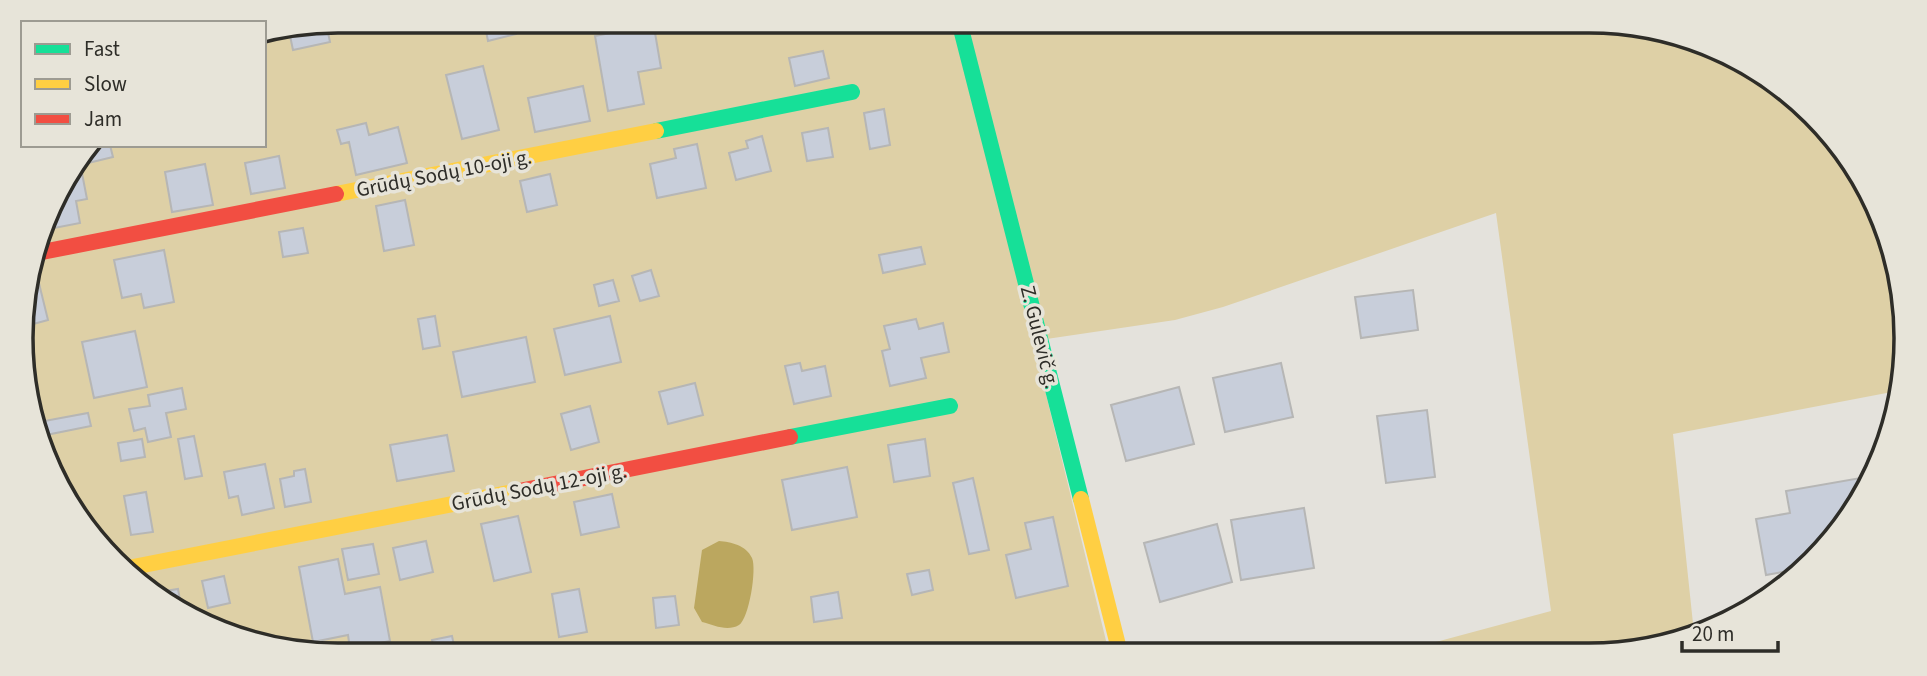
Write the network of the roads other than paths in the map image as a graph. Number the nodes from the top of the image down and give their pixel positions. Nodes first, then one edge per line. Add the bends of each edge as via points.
1 (962, 33) edge
2 (852, 92) dead end
3 (46, 251) edge
4 (950, 406) dead end
5 (136, 566) edge
6 (1117, 643) edge

1 - 6 street, Z. Gulevič g.
2 - 3 street, Grūdų Sodų 10-oji g.
4 - 5 street, Grūdų Sodų 12-oji g.

